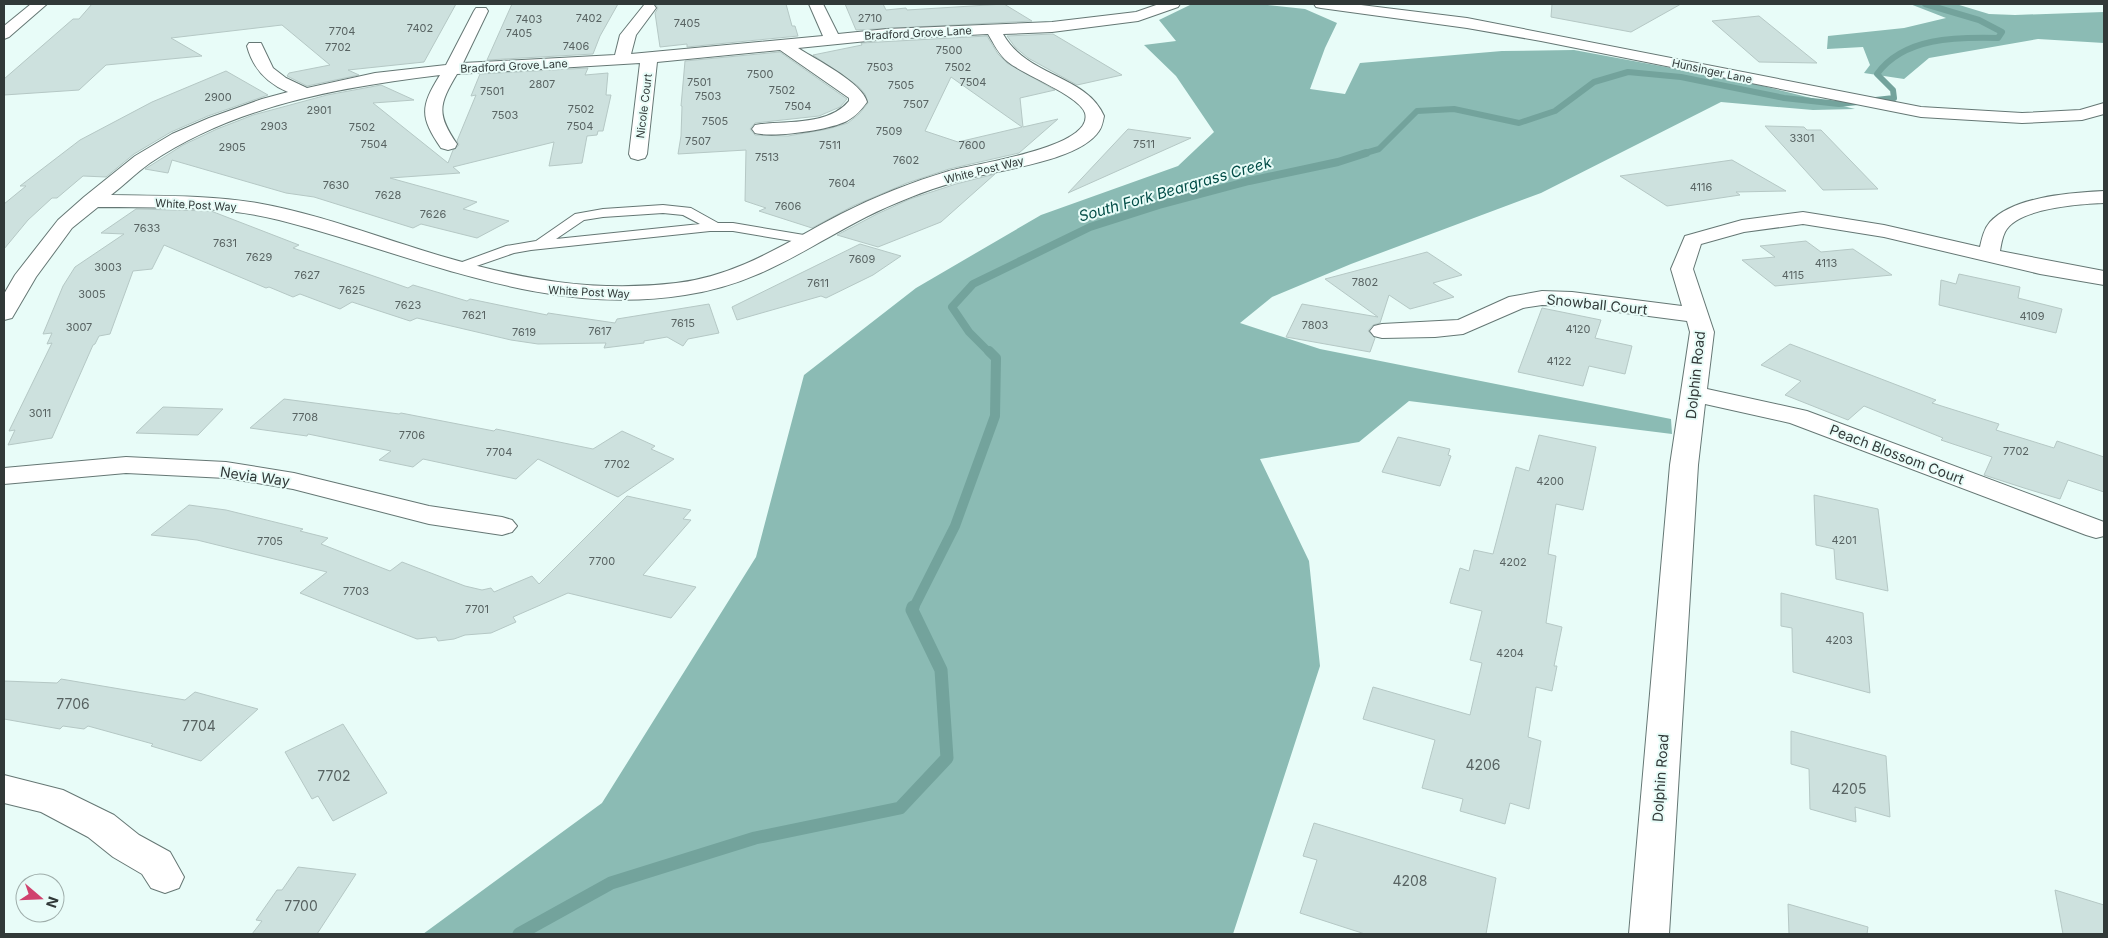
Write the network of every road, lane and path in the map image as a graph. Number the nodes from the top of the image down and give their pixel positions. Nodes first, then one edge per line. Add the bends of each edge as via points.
1 (40, 4) edge
2 (816, 4) edge
3 (1146, 4) edge
4 (1173, 4) edge
5 (1321, 4) edge
6 (1347, 5) edge
7 (649, 8) dead end
8 (480, 11) dead end
9 (1109, 19) junction
10 (993, 29) junction
11 (4, 34) edge
12 (832, 39) junction
13 (784, 45) junction
14 (256, 46) dead end
15 (649, 59) junction
16 (622, 60) junction
17 (452, 69) junction
18 (305, 93) junction
19 (2104, 108) edge
20 (2082, 115) junction
21 (2104, 125) edge
22 (761, 128) dead end
23 (448, 144) dead end
24 (638, 154) dead end
25 (2104, 197) edge
26 (91, 201) junction
27 (715, 227) junction
28 (810, 240) junction
29 (539, 244) junction
30 (1989, 255) junction
31 (459, 268) junction
32 (2104, 278) edge
33 (4, 313) edge
34 (1697, 315) junction
35 (1382, 330) dead end
36 (1694, 394) junction
37 (4, 476) edge
38 (502, 526) dead end
39 (2096, 529) dead end
40 (4, 789) edge
41 (165, 877) dead end
42 (1649, 934) edge

1 - 11 street
2 - 12 street
3 - 9 street, Bradford Grove Lane
4 - 9 street, Bradford Grove Lane via 1138,16
5 - 6 street, Hunsinger Lane
6 - 20 street, Hunsinger Lane via 1540,36 1888,106 1981,118
7 - 16 street via 628,35
8 - 17 street
9 - 10 street, Bradford Grove Lane via 1052,27
10 - 12 street, Bradford Grove Lane
10 - 28 street, White Post Way via 1011,57 1090,104 1096,117 1090,130 1074,143 1055,151 971,171 896,195
12 - 13 street, Bradford Grove Lane
13 - 15 street, Bradford Grove Lane
13 - 22 street via 851,90 858,102 854,110 820,124
14 - 18 street via 268,74 280,83
15 - 16 street, Bradford Grove Lane
15 - 24 street, Nicole Court
16 - 17 street, Bradford Grove Lane
17 - 18 street, Bradford Grove Lane via 376,78
17 - 23 street via 436,95 433,114
18 - 26 street, Bradford Grove Lane via 237,113 179,138 142,160
19 - 20 street, Hunsinger Lane
20 - 21 street
25 - 30 street via 2050,202 2019,211 1998,226
26 - 31 street, White Post Way via 254,209
26 - 33 street, Bradford Grove Lane via 65,224 44,250
27 - 28 lane
27 - 29 lane
27 - 29 lane via 686,211 663,209 603,213 580,217
28 - 31 street, White Post Way via 766,264 720,281 650,293 604,295 546,290
29 - 31 lane via 512,249
30 - 32 street, Dolphin Road
30 - 34 street, Dolphin Road via 1884,231 1803,218 1742,226 1692,240 1682,269
34 - 35 street, Snowball Court via 1542,298 1517,302 1463,327
34 - 36 street, Dolphin Road via 1702,332
36 - 39 street, Peach Blossom Court via 1798,416
36 - 42 street, Dolphin Road via 1684,465
37 - 38 street, Nevia Way via 126,465 226,470 294,481 429,515
40 - 41 street via 50,800 102,826 126,846 156,863

